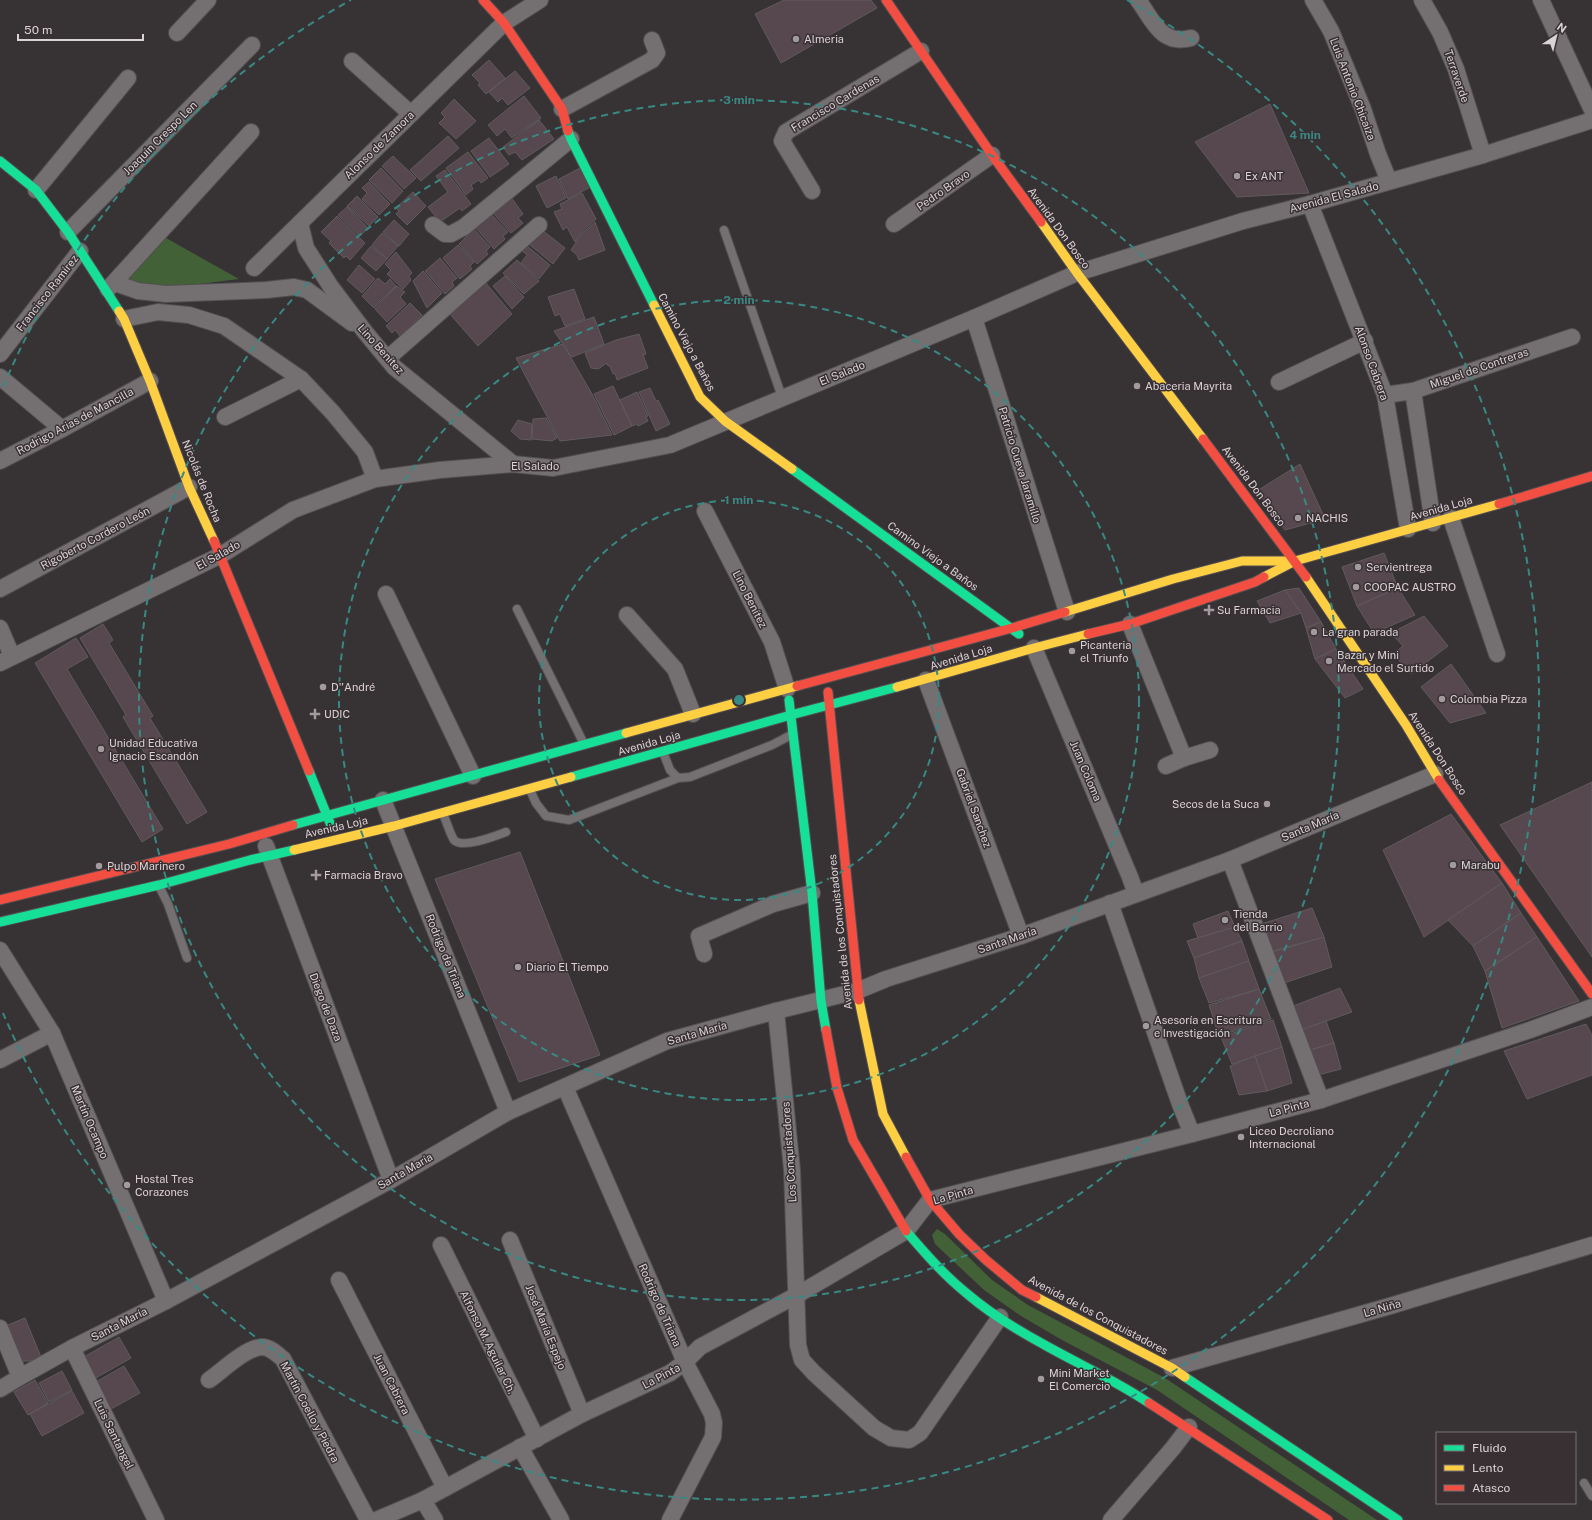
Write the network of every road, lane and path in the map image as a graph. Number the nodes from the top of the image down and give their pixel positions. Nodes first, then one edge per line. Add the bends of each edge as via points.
1 (208, 0) edge
2 (482, 0) edge
3 (540, 0) edge
4 (886, 0) edge
5 (1138, 0) edge
6 (1312, 0) edge
7 (1422, 0) edge
8 (1541, 0) edge
9 (504, 23) junction
10 (177, 32) dead end
11 (1191, 38) dead end
12 (652, 40) dead end
13 (252, 45) dead end
14 (922, 51) junction
15 (352, 61) dead end
16 (128, 78) dead end
17 (562, 109) junction
18 (1592, 110) edge
19 (411, 114) junction
20 (1592, 120) edge
21 (251, 132) dead end
22 (571, 138) junction
23 (992, 155) junction
24 (1483, 155) junction
25 (0, 161) edge
26 (1389, 181) junction
27 (36, 190) junction
28 (812, 191) dead end
29 (1310, 204) junction
30 (300, 223) junction
31 (894, 224) dead end
32 (433, 225) dead end
33 (539, 225) dead end
34 (724, 230) dead end
35 (68, 232) junction
36 (80, 251) junction
37 (254, 268) dead end
38 (1077, 273) junction
39 (110, 287) junction
40 (974, 318) junction
41 (124, 319) junction
42 (365, 332) junction
43 (1572, 337) dead end
44 (1365, 341) junction
45 (0, 354) edge
46 (388, 358) junction
47 (0, 378) edge
48 (301, 379) junction
49 (150, 381) junction
50 (1279, 382) dead end
51 (1413, 391) junction
52 (1385, 395) junction
53 (782, 398) junction
54 (225, 418) dead end
55 (725, 420) junction
56 (62, 429) junction
57 (0, 461) edge
58 (513, 464) junction
59 (1592, 476) edge
60 (375, 479) junction
61 (189, 486) junction
62 (705, 511) dead end
63 (1451, 518) junction
64 (1432, 523) junction
65 (1408, 529) junction
66 (221, 555) junction
67 (1295, 561) junction
68 (0, 589) edge
69 (386, 594) dead end
70 (517, 609) dead end
71 (1066, 612) junction
72 (627, 615) dead end
73 (1130, 624) junction
74 (0, 628) edge
75 (1012, 628) junction
76 (1034, 648) junction
77 (1497, 654) dead end
78 (6, 660) edge
79 (826, 678) junction
80 (926, 680) junction
81 (787, 689) junction
82 (829, 705) junction
83 (693, 714) junction
84 (791, 715) junction
85 (793, 734) junction
86 (585, 744) junction
87 (1210, 750) dead end
88 (663, 751) junction
89 (1184, 758) junction
90 (1166, 766) dead end
91 (1436, 774) junction
92 (473, 776) junction
93 (678, 778) junction
94 (529, 789) junction
95 (383, 800) junction
96 (442, 813) junction
97 (326, 815) junction
98 (394, 826) junction
99 (506, 832) dead end
100 (262, 834) junction
101 (336, 839) junction
102 (270, 855) junction
103 (1230, 860) junction
104 (159, 885) junction
105 (812, 893) junction
106 (1136, 894) junction
107 (0, 900) edge
108 (1110, 903) junction
109 (0, 922) edge
110 (1021, 936) junction
111 (0, 950) edge
112 (704, 954) dead end
113 (187, 958) dead end
114 (857, 991) junction
115 (1592, 994) edge
116 (821, 1001) junction
117 (1592, 1007) edge
118 (776, 1011) junction
119 (52, 1033) junction
120 (0, 1060) edge
121 (565, 1087) junction
122 (1321, 1100) junction
123 (508, 1112) junction
124 (1192, 1134) junction
125 (391, 1180) junction
126 (930, 1200) junction
127 (906, 1231) junction
128 (510, 1240) dead end
129 (441, 1245) dead end
130 (1592, 1245) edge
131 (339, 1280) dead end
132 (797, 1295) junction
133 (166, 1301) junction
134 (1000, 1318) junction
135 (0, 1328) edge
136 (72, 1348) junction
137 (685, 1362) junction
138 (1172, 1368) junction
139 (20, 1376) junction
140 (209, 1380) dead end
141 (0, 1389) edge
142 (582, 1414) junction
143 (1189, 1427) junction
144 (537, 1439) junction
145 (520, 1447) junction
146 (1584, 1483) dead end
147 (445, 1488) junction
148 (1592, 1496) edge
149 (423, 1500) junction
150 (1117, 1518) edge
151 (156, 1520) edge
152 (368, 1520) edge
153 (376, 1520) edge
154 (435, 1520) edge
155 (561, 1520) edge
156 (670, 1520) edge
157 (1328, 1520) edge
158 (1398, 1520) edge

1 - 10 street
2 - 9 main road, Camino Viejo a Baños
3 - 9 street, Alonso de Zamora
4 - 14 main road, Avenida Don Bosco
5 - 11 street via 1164,35 1177,40
6 - 26 street, Luis Antonio Chicaiza via 1331,31
7 - 24 street, Terraverde via 1456,69
8 - 18 street
9 - 17 main road, Camino Viejo a Baños
9 - 19 street, Alonso de Zamora
12 - 17 street via 657,53 652,60
13 - 35 street, Joaquín Crespo Len
14 - 23 main road, Avenida Don Bosco
14 - 28 street, Francisco Cardenas via 786,132 782,141
15 - 19 street
16 - 27 street
17 - 22 main road, Camino Viejo a Baños
19 - 30 street, Alonso de Zamora
20 - 24 street, Avenida El Salado
21 - 39 street
22 - 32 street via 464,227 451,234 445,234
22 - 55 main road, Camino Viejo a Baños via 700,397
23 - 31 street, Pedro Bravo
23 - 38 main road, Avenida Don Bosco
24 - 26 street, Avenida El Salado
25 - 27 main road, Nicolás de Rocha
26 - 29 street, Avenida El Salado
27 - 35 main road, Nicolás de Rocha
29 - 38 street, Avenida El Salado via 1243,221
29 - 44 street, Alonso Cabrera
30 - 37 street, Alonso de Zamora
30 - 42 street, Lino Benítez via 306,248
33 - 46 street
34 - 53 lane
35 - 36 main road, Nicolás de Rocha
36 - 39 main road, Nicolás de Rocha
36 - 45 street, Francisco Ramírez
38 - 40 street, El Salado
38 - 67 main road, Avenida Don Bosco
39 - 41 main road, Nicolás de Rocha
39 - 42 street via 166,294 294,287 307,290
40 - 53 street, El Salado
40 - 71 street, Patricio Cueva Jaramillo
41 - 48 street via 158,312 189,314 224,326
41 - 49 main road, Nicolás de Rocha
42 - 46 street, Lino Benítez
43 - 51 street, Miguel de Contreras
44 - 50 street
44 - 52 street, Alonso Cabrera
46 - 58 street, Lino Benítez via 394,367
47 - 56 street
48 - 54 street
48 - 60 street via 334,413 365,452
49 - 56 street, Rodrigo Arias de Mancilla
49 - 61 main road, Nicolás de Rocha
51 - 52 street, Miguel de Contreras
51 - 64 street
52 - 65 street, Alonso Cabrera
53 - 55 street, El Salado
55 - 58 street, El Salado via 670,445 553,468
55 - 75 main road, Camino Viejo a Baños
56 - 57 street, Rodrigo Arias de Mancilla
58 - 60 street, El Salado
59 - 63 main road, Avenida Loja
60 - 66 street, El Salado via 293,510
61 - 66 main road, Nicolás de Rocha
61 - 68 street, Rigoberto Cordero León
62 - 81 street, Lino Benítez via 772,642
63 - 64 main road, Avenida Loja
63 - 77 street
64 - 65 main road, Avenida Loja
65 - 67 main road, Avenida Loja
66 - 78 street, El Salado
66 - 97 main road, Nicolás de Rocha
67 - 71 main road, Avenida Loja via 1242,561
67 - 73 main road, Avenida Loja via 1255,582
67 - 91 main road, Avenida Don Bosco via 1406,725
69 - 92 street
70 - 86 lane
71 - 75 main road, Avenida Loja
72 - 83 street via 675,670
73 - 76 main road, Avenida Loja
73 - 89 street
74 - 78 street
75 - 76 main road, Camino Viejo a Baños
75 - 79 main road, Avenida Loja
76 - 80 main road, Avenida Loja
76 - 106 street, Juan Coloma
79 - 81 main road, Avenida Loja
79 - 82 main road, Avenida de los Conquistadores
80 - 82 main road, Avenida Loja
80 - 110 street, Gabriel Sanchez
81 - 83 main road, Avenida Loja
81 - 84 main road
82 - 84 main road, Avenida Loja
82 - 114 main road, Avenida de los Conquistadores
83 - 86 main road, Avenida Loja
84 - 85 main road
84 - 88 main road, Avenida Loja
85 - 93 lane via 772,746 690,777
85 - 105 main road
86 - 92 main road, Avenida Loja
87 - 89 street
88 - 93 lane via 670,770
88 - 94 main road, Avenida Loja
89 - 90 street
91 - 103 street, Santa María
91 - 115 main road, Avenida Don Bosco
92 - 95 main road, Avenida Loja
93 - 94 lane via 569,820 546,816
94 - 96 main road, Avenida Loja
95 - 97 main road, Avenida Loja
95 - 98 street, Rodrigo de Triana
96 - 98 main road, Avenida Loja
96 - 99 lane via 454,840 459,843
97 - 100 main road, Avenida Loja
97 - 101 main road, Nicolás de Rocha
98 - 101 main road, Avenida Loja
98 - 123 street, Rodrigo de Triana
100 - 102 street, Diego de Daza
100 - 107 main road, Avenida Loja via 200,852
101 - 102 main road, Avenida Loja
102 - 104 main road, Avenida Loja
102 - 125 street, Diego de Daza
103 - 106 street, Santa María
103 - 122 street
104 - 109 main road, Avenida Loja
104 - 113 lane
105 - 112 street via 773,904 699,936
105 - 116 main road
106 - 108 street, Santa María
108 - 110 street, Santa María
108 - 124 street
110 - 114 street, Santa María via 886,979
111 - 119 street, Martín Ocampo
114 - 116 street, Santa María
114 - 126 main road, Avenida de los Conquistadores via 883,1114
116 - 118 street, Santa María
116 - 127 main road via 838,1088 854,1140
117 - 122 street, La Pinta
118 - 121 street, Santa María via 667,1042
118 - 132 street, Los Conquistadores via 792,1170
119 - 120 street
119 - 133 street, Martín Ocampo
121 - 123 street, Santa María
121 - 137 street, Rodrigo de Triana
122 - 124 street, La Pinta
123 - 125 street, Santa María
124 - 126 street, La Pinta
125 - 133 street, Santa María
126 - 127 street, La Pinta
126 - 138 main road, Avenida de los Conquistadores via 959,1234 1022,1290
127 - 132 street, La Pinta
127 - 134 main road via 965,1292
128 - 142 street, José María Espejo
129 - 144 street, Alfonso M. Aguilar Ch.
130 - 138 street, La Niña via 1398,1304
131 - 147 street, Juan Cabrera
132 - 134 street, Los Conquistadores via 798,1345 802,1360 874,1428 891,1438 909,1440 920,1433
132 - 137 street, La Pinta via 700,1347
133 - 136 street, Santa María
134 - 143 main road via 1042,1344 1127,1388
135 - 139 street
136 - 139 street, Santa María
136 - 151 street, Luis Santangel
137 - 142 street, La Pinta via 670,1373
137 - 156 street, Rodrigo de Triana via 712,1414 713,1437
138 - 158 main road, Avenida de los Conquistadores
139 - 141 street, Santa María
140 - 152 street, Martín Coello y Piedra via 249,1350 262,1347 270,1349 283,1359
142 - 144 street, La Pinta
143 - 150 street
143 - 157 main road
144 - 145 street, La Pinta
145 - 147 street, La Pinta
145 - 155 street
146 - 148 lane
147 - 149 street, La Pinta
149 - 153 street, La Pinta
149 - 154 street

